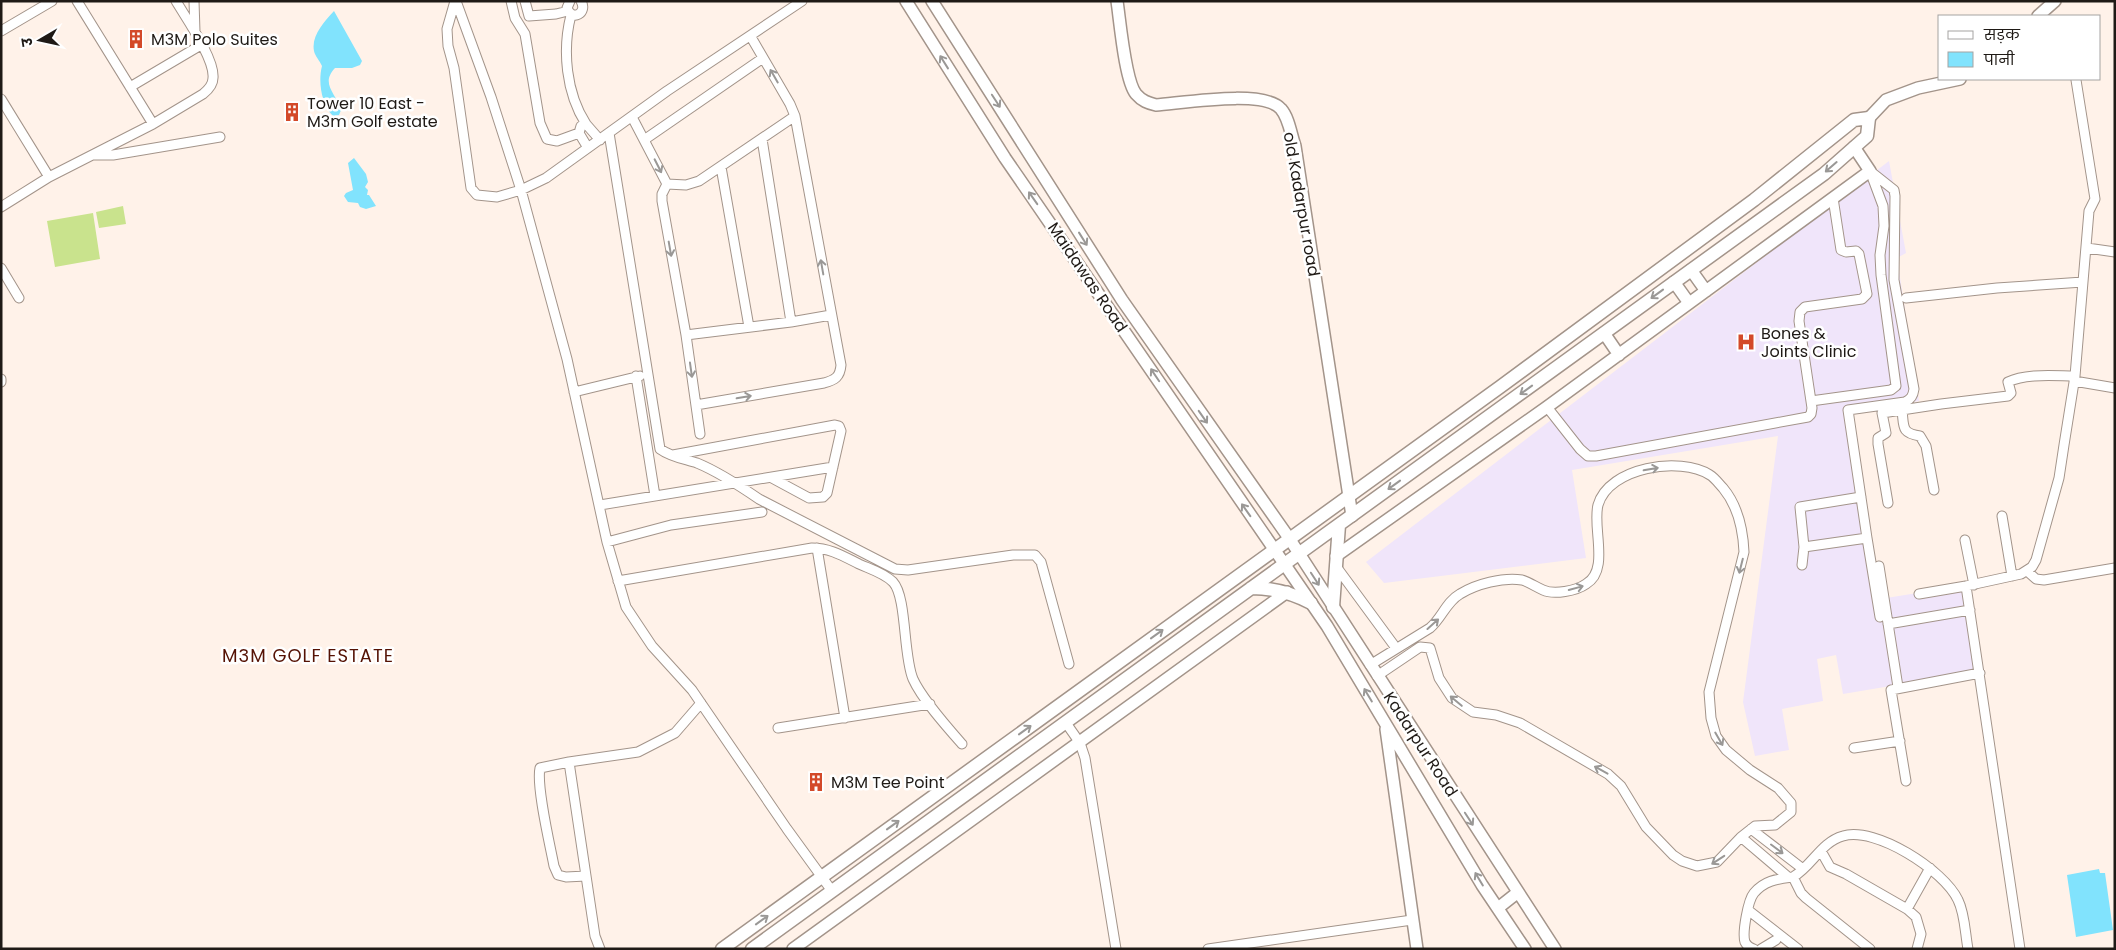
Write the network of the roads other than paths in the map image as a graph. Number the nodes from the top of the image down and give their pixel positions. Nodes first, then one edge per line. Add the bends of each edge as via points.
1 (52, 1) edge
2 (77, 1) edge
3 (176, 1) edge
4 (194, 1) edge
5 (455, 1) edge
6 (511, 1) edge
7 (525, 1) edge
8 (570, 1) edge
9 (580, 1) edge
10 (802, 1) edge
11 (906, 1) edge
12 (932, 1) edge
13 (1117, 1) edge
14 (2055, 1) edge
15 (569, 13) junction
16 (2039, 15) edge
17 (1, 31) edge
18 (195, 32) junction
19 (751, 37) junction
20 (201, 45) junction
21 (763, 58) junction
22 (1955, 80) edge
23 (2076, 80) dead end
24 (130, 87) junction
25 (1, 98) edge
26 (795, 116) junction
27 (632, 117) junction
28 (1869, 118) junction
29 (153, 124) junction
30 (586, 124) junction
31 (579, 133) junction
32 (609, 133) junction
33 (220, 137) dead end
34 (762, 139) junction
35 (600, 140) junction
36 (644, 140) junction
37 (1854, 147) junction
38 (588, 148) junction
39 (92, 155) junction
40 (721, 167) junction
41 (1870, 171) junction
42 (49, 177) junction
43 (667, 184) junction
44 (521, 190) junction
45 (1833, 198) junction
46 (1, 208) edge
47 (2087, 248) junction
48 (2115, 252) edge
49 (1, 268) edge
50 (1691, 270) junction
51 (1674, 282) junction
52 (2083, 282) junction
53 (1706, 291) junction
54 (19, 298) dead end
55 (1906, 298) dead end
56 (1689, 303) junction
57 (831, 315) junction
58 (791, 322) junction
59 (749, 327) junction
60 (1604, 333) junction
61 (686, 335) junction
62 (1619, 355) junction
63 (647, 375) junction
64 (636, 376) junction
65 (2074, 379) junction
66 (2115, 388) edge
67 (574, 392) junction
68 (1811, 401) junction
69 (696, 405) junction
70 (1547, 407) junction
71 (1902, 410) junction
72 (700, 434) dead end
73 (672, 455) junction
74 (833, 467) junction
75 (772, 478) junction
76 (735, 483) junction
77 (1934, 490) dead end
78 (1348, 495) junction
79 (655, 496) junction
80 (1861, 497) junction
81 (1888, 503) dead end
82 (600, 506) junction
83 (762, 512) dead end
84 (1352, 516) junction
85 (2002, 516) dead end
86 (1339, 525) junction
87 (1289, 538) junction
88 (1867, 538) junction
89 (1965, 540) dead end
90 (607, 542) junction
91 (1804, 547) junction
92 (817, 548) junction
93 (1274, 550) junction
94 (1299, 554) junction
95 (1336, 560) junction
96 (1284, 564) junction
97 (1802, 565) dead end
98 (1879, 566) dead end
99 (2115, 568) edge
100 (2027, 571) junction
101 (2012, 576) junction
102 (618, 581) junction
103 (1970, 586) junction
104 (1251, 588) junction
105 (1287, 592) junction
106 (1919, 594) dead end
107 (1311, 603) junction
108 (1333, 607) junction
109 (1970, 610) junction
110 (1880, 617) dead end
111 (1888, 624) junction
112 (1394, 649) junction
113 (1069, 664) dead end
114 (1370, 665) junction
115 (1980, 673) junction
116 (1377, 676) junction
117 (1898, 687) junction
118 (701, 703) junction
119 (930, 704) junction
120 (845, 718) junction
121 (1066, 723) junction
122 (1385, 723) junction
123 (778, 728) dead end
124 (1900, 741) junction
125 (1080, 743) junction
126 (962, 744) dead end
127 (1854, 748) dead end
128 (569, 762) junction
129 (1906, 781) dead end
130 (1751, 829) junction
131 (1741, 837) junction
132 (1821, 851) junction
133 (1930, 868) junction
134 (1803, 869) junction
135 (586, 876) junction
136 (821, 876) junction
137 (1791, 877) junction
138 (832, 891) junction
139 (1517, 892) junction
140 (1498, 908) junction
141 (1907, 909) junction
142 (1748, 910) junction
143 (1412, 920) junction
144 (1776, 940) dead end
145 (600, 949) edge
146 (722, 949) edge
147 (752, 949) edge
148 (793, 949) edge
149 (1116, 949) edge
150 (1208, 949) edge
151 (1417, 949) edge
152 (1525, 949) edge
153 (1555, 949) edge
154 (1754, 949) edge
155 (1761, 949) edge
156 (1798, 949) edge
157 (1870, 949) edge
158 (1917, 949) edge
159 (1968, 949) edge
160 (2020, 949) edge

1 - 17 street
2 - 24 street
3 - 18 street
4 - 18 street
5 - 44 street
5 - 44 street via 447,29 448,46 471,188 477,195 497,197
6 - 31 street via 515,18 525,34 540,123 547,139 557,141
7 - 15 street via 529,16
8 - 15 street via 567,6
9 - 15 street via 584,8 582,13 577,16
10 - 19 street
93 -> 11 street, Maidawas Road via 1005,158
12 -> 87 street, Maidawas Road via 1122,300
13 - 78 street, old Kadarpur road via 1129,78 1135,93 1145,102 1156,106 1250,98 1268,100 1281,109 1295,146
14 - 16 street
15 - 30 street via 566,56 574,96
18 - 20 street
19 - 21 street
19 - 27 street
20 - 24 street
20 - 29 street via 210,60 214,80 203,94
26 -> 21 street
21 - 36 street
22 - 28 street via 1918,88 1886,100
23 - 47 street via 2096,193 2090,208
24 - 29 street
25 - 42 street
26 - 34 street
57 -> 26 street
27 - 32 street
27 - 36 street
28 - 37 main road via 1867,136
28 - 78 main road via 1854,120 1754,200
29 - 39 street
30 - 31 street via 581,126
30 - 35 street
31 - 38 street
32 - 35 street
32 - 63 street
33 - 39 street
34 - 40 street
34 - 58 street
35 - 38 street
36 -> 43 street
37 - 41 street
37 -> 50 main road via 1824,174
38 - 44 street via 546,178
39 - 42 street
40 - 43 street via 686,185
40 - 59 street
41 - 45 street
41 - 68 street via 1883,206 1880,266 1896,386 1891,390
41 - 80 street via 1894,190 1894,280 1914,389 1911,399 1905,402 1848,410
42 - 46 street
43 -> 61 street via 662,201
44 - 67 street
45 - 53 street
45 - 68 street via 1841,250 1860,254 1867,294 1865,298 1806,307 1800,312
47 - 48 street
47 - 52 street
49 - 54 street
50 - 51 main road
50 - 53 street
51 - 56 street
51 -> 60 main road
52 - 55 street
52 - 65 street
53 - 56 street
56 - 62 street
57 - 58 street
69 -> 57 street via 836,380 841,365
58 - 59 street
59 - 61 street
60 - 62 street
60 -> 84 main road
61 -> 69 street
62 - 70 street
63 - 64 street
63 - 73 street via 658,444 660,449
64 - 67 street
64 - 79 street
65 - 66 street
65 - 71 street via 2012,380 2008,382 2011,393 2008,396
65 - 100 street via 2057,485 2036,560
67 - 82 street
68 - 70 street via 1808,417 1596,456 1588,456 1580,449
69 - 72 street
70 - 95 street
71 - 77 street via 1904,430 1920,436 1926,446
71 - 81 street via 1882,413 1886,433 1878,438
73 - 74 street via 834,425 841,431
73 - 76 street
74 - 75 street
74 - 75 street via 827,493 818,499 809,498
75 - 76 street
76 - 79 street
76 - 113 street via 759,499 895,569 1035,555 1041,562
78 - 84 street, old Kadarpur road
78 - 87 main road
79 - 82 street
80 - 88 street
80 - 91 street via 1800,507
82 - 90 street
83 - 90 street via 671,525
84 - 86 main road
85 - 101 street
86 - 94 main road
86 - 95 main road
87 - 93 main road
87 - 94 street, Kadarpur Road
88 - 91 street
88 - 110 street
89 - 103 street
90 - 102 street
91 - 97 street
92 - 102 street
92 - 119 street via 833,551 894,583 899,595 909,668
92 - 120 street
93 - 96 street, Kadarpur Road
136 -> 93 main road
94 - 96 main road
94 -> 108 street, Kadarpur Road
95 - 108 main road
95 - 112 street
96 - 104 main road
96 - 107 street, Kadarpur Road
98 - 111 street
99 - 100 street via 2044,580 2036,579
100 - 101 street
101 - 103 street
102 - 118 street via 626,607 642,632
103 - 106 street
103 - 109 street
104 - 105 main road
104 - 121 main road
105 - 107 main road
105 - 125 street
122 -> 107 street, Kadarpur Road
108 - 114 street, Kadarpur Road
109 - 111 street
109 - 115 street
111 - 117 street
112 - 114 street
112 -> 130 street via 1436,623 1458,595 1480,586 1524,580 1549,592 1585,585 1596,573 1598,564 1598,506 1605,492 1619,478 1644,470 1675,467 1696,469 1711,475 1731,497 1741,525 1744,552 1709,692 1713,726 1726,750 1778,788 1791,803 1791,812 1775,825
114 - 116 street, Kadarpur Road
115 - 117 street
115 - 160 street
131 -> 116 street via 1717,862 1697,866 1682,861 1646,827 1621,786 1608,774 1520,723 1473,712 1459,704 1444,688 1430,648 1420,647
116 -> 139 street, Kadarpur Road
117 - 124 street via 1892,691
118 - 128 street via 676,733 638,752
118 - 136 street
119 - 120 street
119 - 126 street
120 - 123 street
121 - 125 street
121 - 138 main road
140 -> 122 street, Kadarpur Road
122 - 143 street
124 - 127 street
124 - 129 street
125 - 148 street
125 - 149 street via 1087,768
128 - 135 street
128 - 135 street via 540,768 541,792 558,875
130 - 131 street
130 -> 134 street
131 - 137 street
132 - 133 street via 1835,838 1863,834 1904,852
132 - 134 street
132 - 141 street via 1830,867
133 - 141 street
133 - 159 street via 1947,884 1959,902
134 - 137 street
135 - 145 street
136 - 138 street
146 -> 136 main road
137 - 142 street via 1764,884 1751,897
137 - 157 street via 1806,898
138 - 147 main road
139 - 140 street
139 - 153 street, Kadarpur Road
140 - 152 street, Kadarpur Road
141 - 158 street via 1920,926 1921,939
142 - 154 street via 1744,941
142 - 156 street
143 - 150 street
143 - 151 street
144 - 155 street

